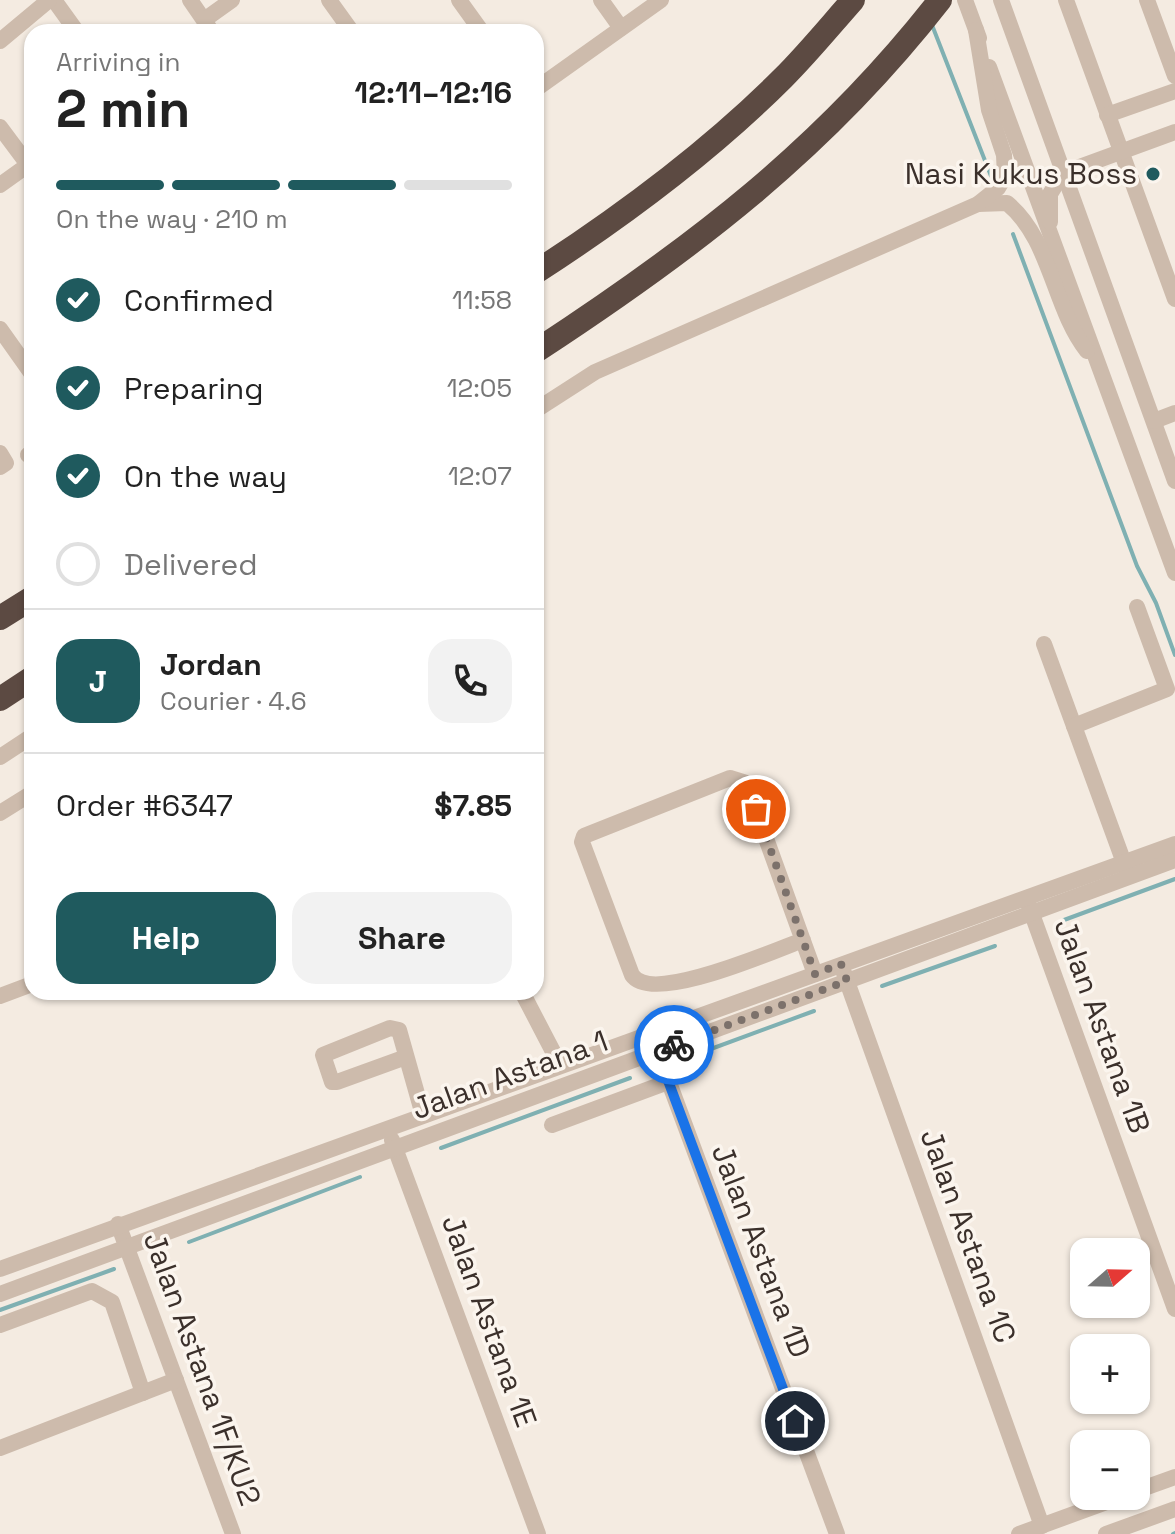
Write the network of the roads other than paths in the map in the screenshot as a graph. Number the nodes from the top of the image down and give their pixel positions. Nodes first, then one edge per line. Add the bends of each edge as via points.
1 (52, 0) edge
2 (190, 0) edge
3 (232, 0) edge
4 (329, 0) edge
5 (459, 0) edge
6 (601, 0) edge
7 (661, 0) edge
8 (853, 0) edge
9 (940, 0) edge
10 (965, 0) edge
11 (1001, 0) edge
12 (1066, 0) edge
13 (1147, 0) edge
14 (71, 24) edge
15 (207, 24) edge
16 (210, 24) edge
17 (346, 24) edge
18 (476, 24) edge
19 (621, 28) junction
20 (976, 30) junction
21 (0, 41) edge
22 (1175, 76) edge
23 (544, 83) edge
24 (1175, 91) edge
25 (1107, 115) junction
26 (0, 127) edge
27 (1175, 132) edge
28 (1121, 152) junction
29 (24, 159) edge
30 (24, 171) edge
31 (1063, 173) junction
32 (0, 185) edge
33 (978, 204) junction
34 (1052, 240) junction
35 (544, 267) edge
36 (1175, 299) edge
37 (0, 329) edge
38 (544, 346) edge
39 (24, 363) edge
40 (1098, 365) junction
41 (544, 405) edge
42 (1175, 413) edge
43 (1154, 421) junction
44 (0, 453) edge
45 (0, 467) edge
46 (1175, 481) edge
47 (1175, 573) edge
48 (24, 603) edge
49 (1137, 607) dead end
50 (0, 618) edge
51 (1044, 644) dead end
52 (24, 683) edge
53 (0, 699) edge
54 (1074, 726) junction
55 (24, 741) edge
56 (0, 757) edge
57 (24, 798) edge
58 (0, 813) edge
59 (1175, 844) edge
60 (1175, 860) edge
61 (1126, 870) junction
62 (1028, 905) junction
63 (803, 940) junction
64 (841, 964) junction
65 (815, 974) junction
66 (847, 981) junction
67 (24, 987) edge
68 (0, 996) edge
69 (526, 1000) edge
70 (650, 1033) junction
71 (657, 1051) junction
72 (406, 1057) junction
73 (560, 1065) junction
74 (668, 1082) junction
75 (423, 1115) junction
76 (552, 1125) dead end
77 (387, 1127) junction
78 (395, 1148) junction
79 (118, 1224) junction
80 (127, 1246) junction
81 (0, 1269) edge
82 (0, 1294) edge
83 (1175, 1309) edge
84 (0, 1325) edge
85 (176, 1380) junction
86 (143, 1393) junction
87 (0, 1448) edge
88 (1175, 1477) edge
89 (1150, 1486) edge
90 (1175, 1509) edge
91 (1085, 1510) edge
92 (1042, 1526) junction
93 (233, 1534) edge
94 (538, 1534) edge
95 (837, 1534) edge
96 (1019, 1534) edge
97 (1106, 1534) edge

1 - 14 street
1 - 21 street
2 - 15 street
3 - 16 street
4 - 17 street
5 - 18 street
6 - 19 street
7 - 19 street
8 - 35 highway via 783,78 699,155
9 - 38 highway via 829,126 741,206 655,272
10 - 20 street
11 - 31 street
12 - 25 street
13 - 22 street
19 - 23 street
20 - 33 street via 1005,176
20 - 34 street
24 - 25 street
25 - 28 street
26 - 29 street
27 - 28 street
28 - 31 street
28 - 36 street
30 - 32 street
31 - 34 street via 1049,202
31 - 43 street
33 - 40 street via 1007,203 1025,220 1072,332
33 - 41 street via 595,372
34 - 40 street
37 - 39 street
40 - 47 street
42 - 43 street
43 - 46 street
44 - 45 street via 6,463
48 - 50 highway
49 - 54 street via 1167,689
51 - 54 street
52 - 53 highway
54 - 61 street
55 - 56 street
57 - 58 street
59 - 61 street, Jalan Astana 1
60 - 61 street, Jalan Astana 1
61 - 62 street, Jalan Astana 1
62 - 64 street, Jalan Astana 1
62 - 66 street, Jalan Astana 1
62 - 83 street, Jalan Astana 1B
63 - 63 street via 720,972 651,987 639,984 584,836 730,778 739,779 746,783
63 - 65 street
64 - 65 street, Jalan Astana 1
64 - 66 street, Jalan Astana 1C
65 - 70 street, Jalan Astana 1
66 - 71 street, Jalan Astana 1
66 - 92 street, Jalan Astana 1C
67 - 68 street
69 - 73 street
70 - 71 street, Jalan Astana 1D
70 - 73 street, Jalan Astana 1
71 - 74 street, Jalan Astana 1D
71 - 78 street, Jalan Astana 1
72 - 72 street via 399,1030 390,1028 323,1055 322,1061 332,1082 337,1082
72 - 75 street
73 - 75 street, Jalan Astana 1
74 - 76 street
74 - 95 street, Jalan Astana 1D
75 - 77 street, Jalan Astana 1
77 - 78 street, Jalan Astana 1E
77 - 79 street, Jalan Astana 1
78 - 80 street, Jalan Astana 1
78 - 94 street, Jalan Astana 1E
79 - 80 street, Jalan Astana 1F/KU2
79 - 81 street, Jalan Astana 1
80 - 82 street, Jalan Astana 1
80 - 85 street, Jalan Astana 1F/KU2
84 - 86 street via 92,1291 112,1302
85 - 86 street
85 - 93 street, Jalan Astana 1F/KU2
86 - 87 street
88 - 89 street
90 - 97 street
91 - 92 street
92 - 96 street

